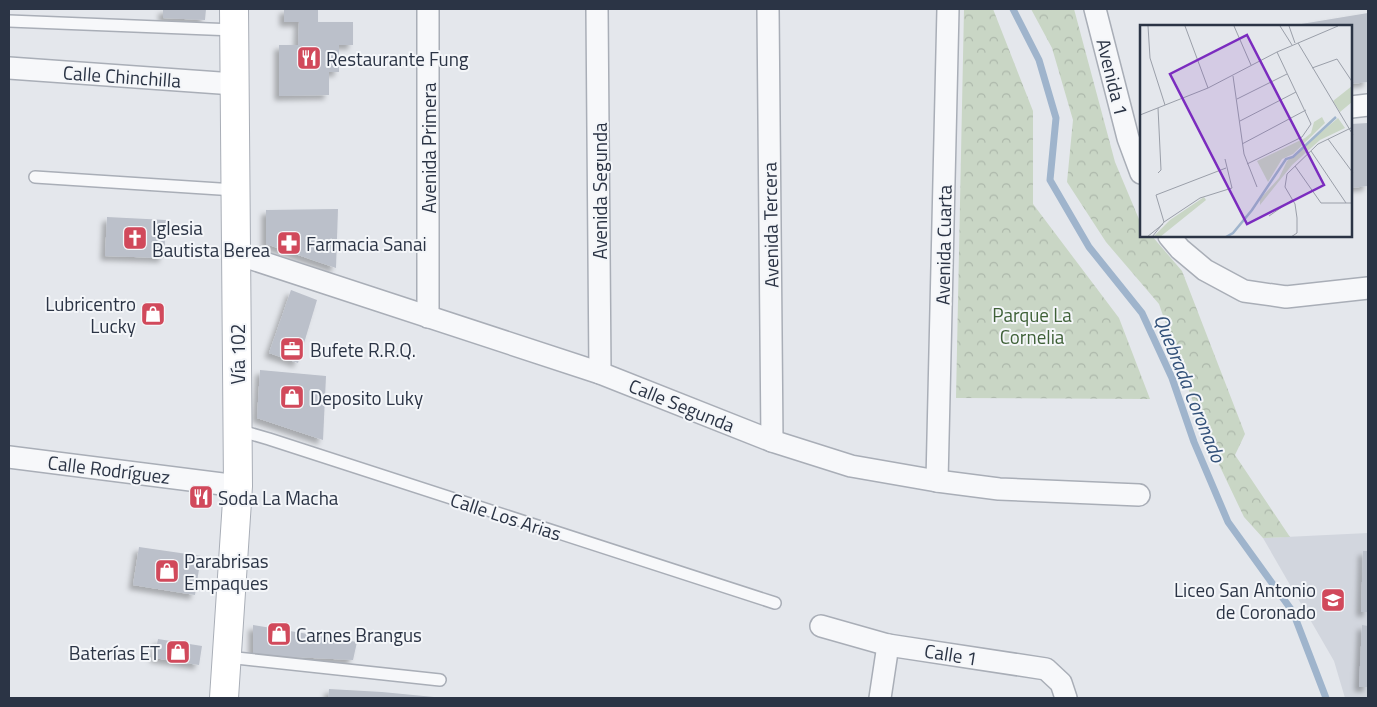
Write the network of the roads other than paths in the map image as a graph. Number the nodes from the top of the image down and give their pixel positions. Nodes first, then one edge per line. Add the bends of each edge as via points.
1 (428, 9) edge
2 (597, 9) edge
3 (768, 9) edge
4 (948, 9) edge
5 (1095, 9) edge
6 (234, 20) edge
7 (9, 21) edge
8 (9, 68) edge
9 (234, 84) junction
10 (1368, 105) edge
11 (1352, 107) edge
12 (1134, 137) edge
13 (1140, 168) edge
14 (35, 177) dead end
15 (235, 190) junction
16 (1171, 238) edge
17 (237, 254) junction
18 (1368, 288) edge
19 (428, 317) junction
20 (600, 372) junction
21 (238, 430) junction
22 (772, 441) junction
23 (9, 457) edge
24 (937, 481) junction
25 (238, 486) junction
26 (1139, 495) dead end
27 (775, 603) dead end
28 (821, 626) dead end
29 (888, 645) junction
30 (227, 657) junction
31 (440, 680) dead end
32 (224, 698) edge
33 (880, 698) edge
34 (1066, 698) edge

1 - 19 street, Avenida Primera
2 - 20 street, Avenida Segunda
3 - 22 street, Avenida Tercera
4 - 24 street, Avenida Cuarta
5 - 12 street, Avenida 1
6 - 7 lane
6 - 9 main road, Vía 102
8 - 9 street, Calle Chinchilla
9 - 15 main road, Vía 102
10 - 11 street
12 - 13 street, Avenida 1
14 - 15 lane
15 - 17 main road, Vía 102
16 - 18 street via 1205,270 1244,291 1286,297
17 - 19 street, Calle Segunda
17 - 21 main road, Vía 102
19 - 20 street, Calle Segunda
20 - 22 street, Calle Segunda
21 - 25 main road, Vía 102
21 - 27 lane, Calle Los Arias
22 - 24 street, Calle Segunda via 851,466
23 - 25 street, Calle Rodríguez
24 - 26 street, Calle Segunda via 999,489
25 - 30 main road, Vía 102
28 - 29 street, Calle 1
29 - 33 street
29 - 34 street, Calle 1 via 1046,669 1061,683
30 - 31 lane
30 - 32 main road, Vía 102

